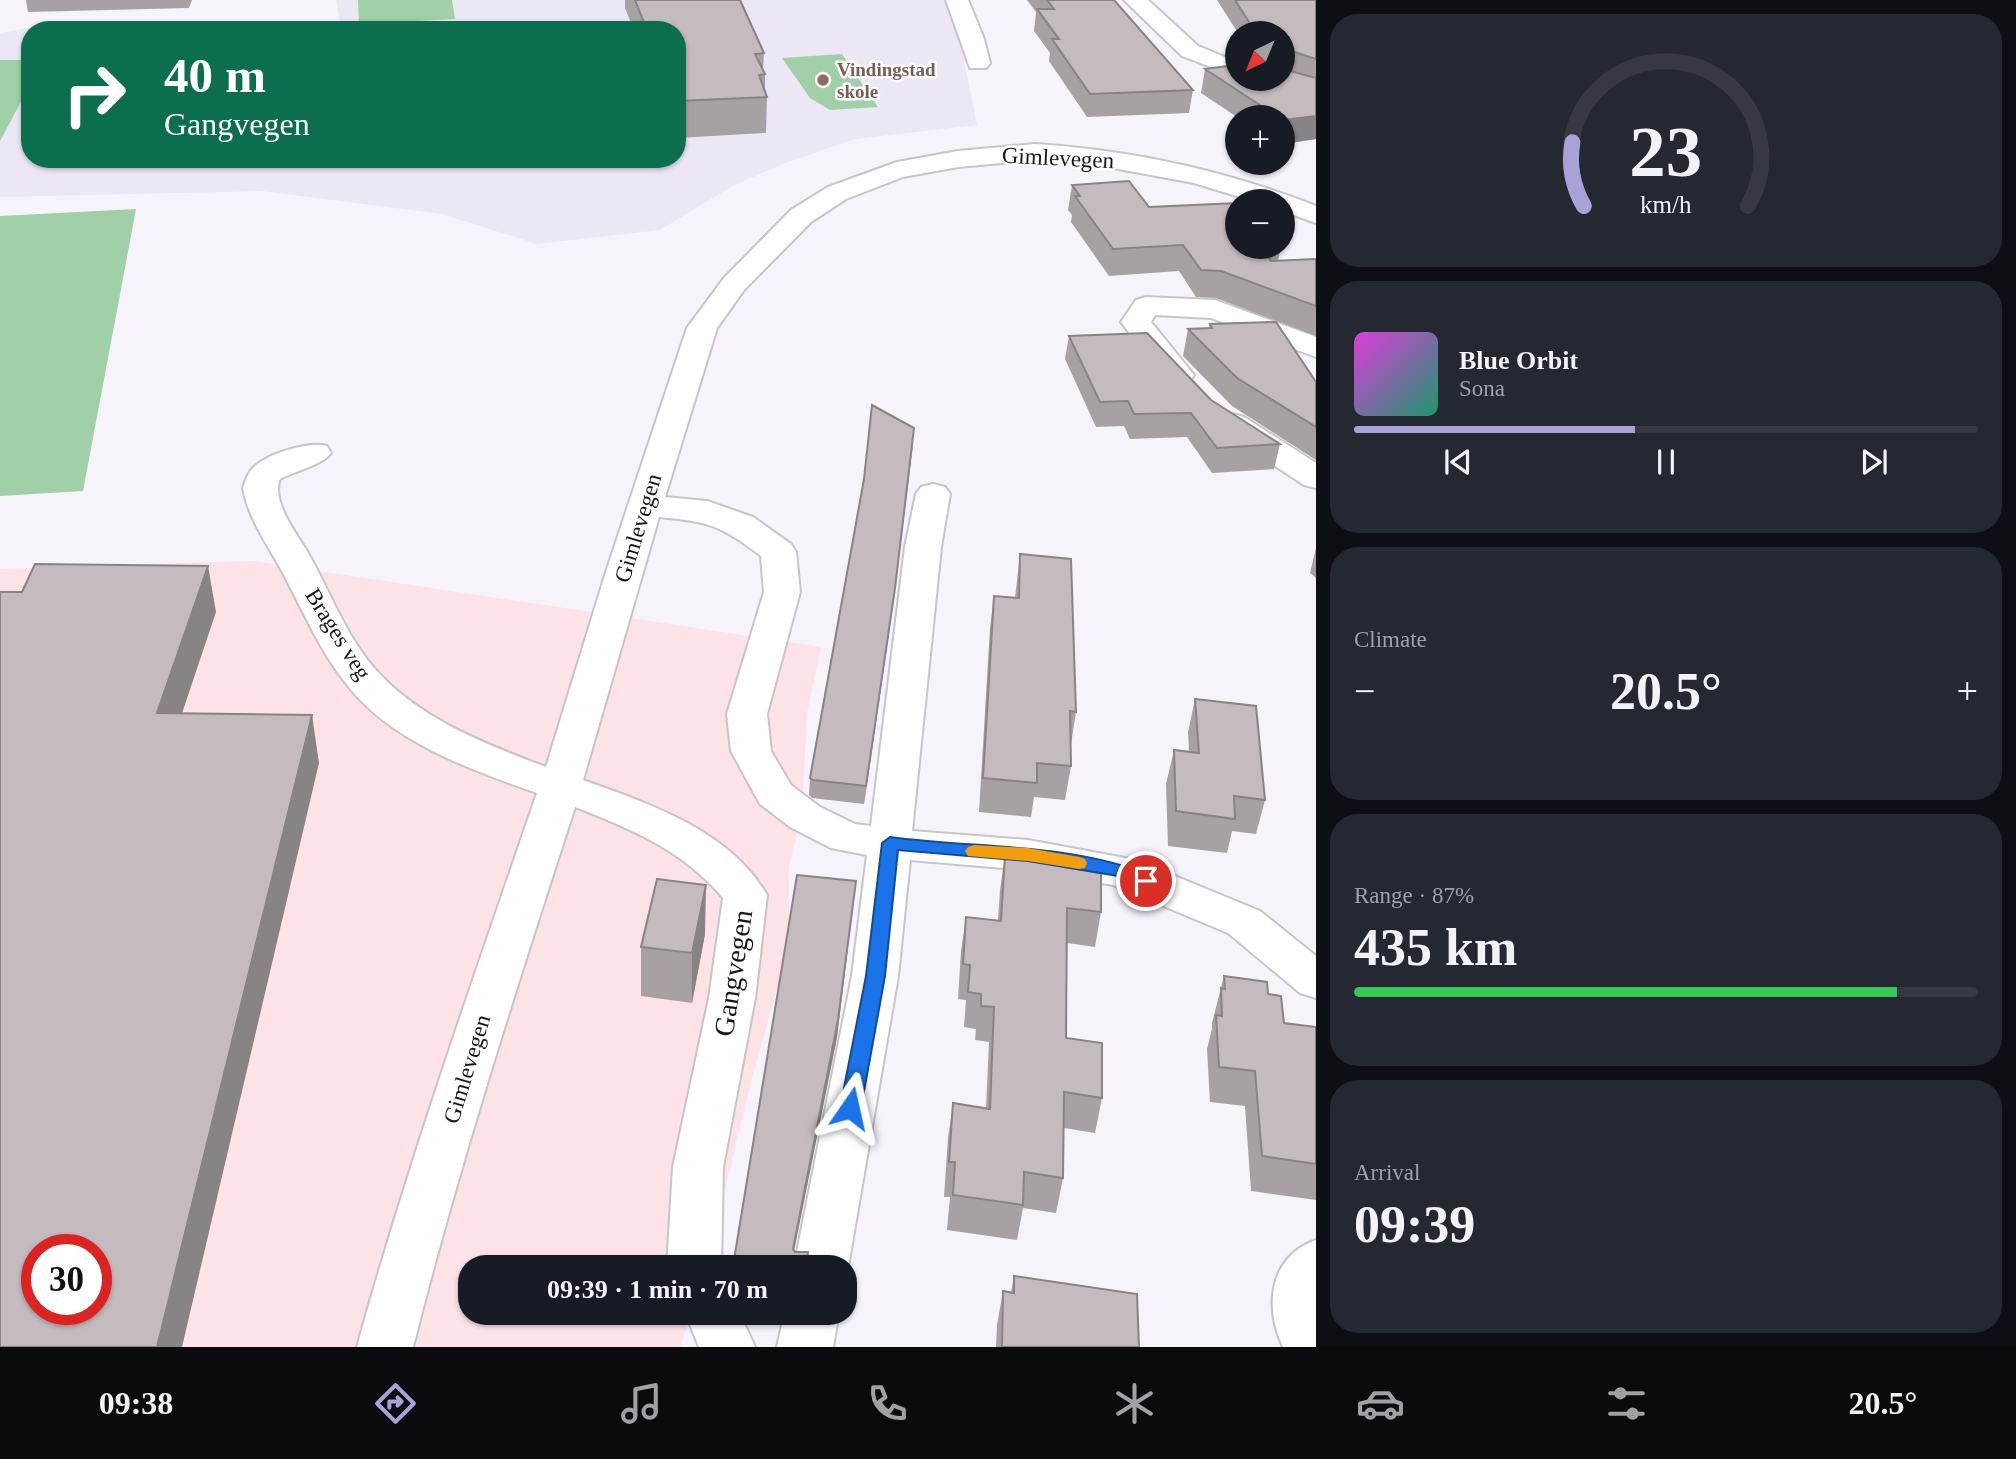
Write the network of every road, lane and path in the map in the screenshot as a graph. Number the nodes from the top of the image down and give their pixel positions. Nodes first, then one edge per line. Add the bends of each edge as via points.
1 (957, 0) edge
2 (1136, 0) edge
3 (978, 63) dead end
4 (1225, 65) edge
5 (1240, 189) edge
6 (1295, 207) edge
7 (1316, 215) edge
8 (1316, 348) edge
9 (315, 453) dead end
10 (1316, 478) edge
11 (933, 494) dead end
12 (645, 505) junction
13 (560, 788) junction
14 (890, 843) junction
15 (1316, 981) edge
16 (694, 1255) edge
17 (823, 1255) edge
18 (1316, 1264) edge
19 (718, 1325) edge
20 (810, 1325) edge
21 (385, 1347) edge
22 (727, 1347) edge
23 (806, 1347) edge
24 (1311, 1347) edge

1 - 3 street
2 - 4 street via 1191,51
5 - 12 street, Gimlevegen via 1199,176 1086,155 1035,152 897,170 837,193 801,216 771,244 702,328
6 - 7 street, Gimlevegen
8 - 10 street via 1215,309 1146,306 1136,322 1219,415
9 - 13 street, Brages veg via 266,473 260,489 269,515 348,659 376,694 422,726
11 - 14 street
12 - 13 street, Gimlevegen
12 - 14 street via 707,511 741,524 778,552 782,592 747,713 751,751 775,794 805,817 846,838
13 - 16 street, Gangvegen via 645,818 711,857 745,895 732,998 698,1167
13 - 21 street, Gimlevegen via 483,1018
14 - 15 street via 1028,855 1121,871 1244,922
14 - 17 street via 875,976
18 - 24 street via 1301,1281 1302,1328
19 - 22 street
20 - 23 street

